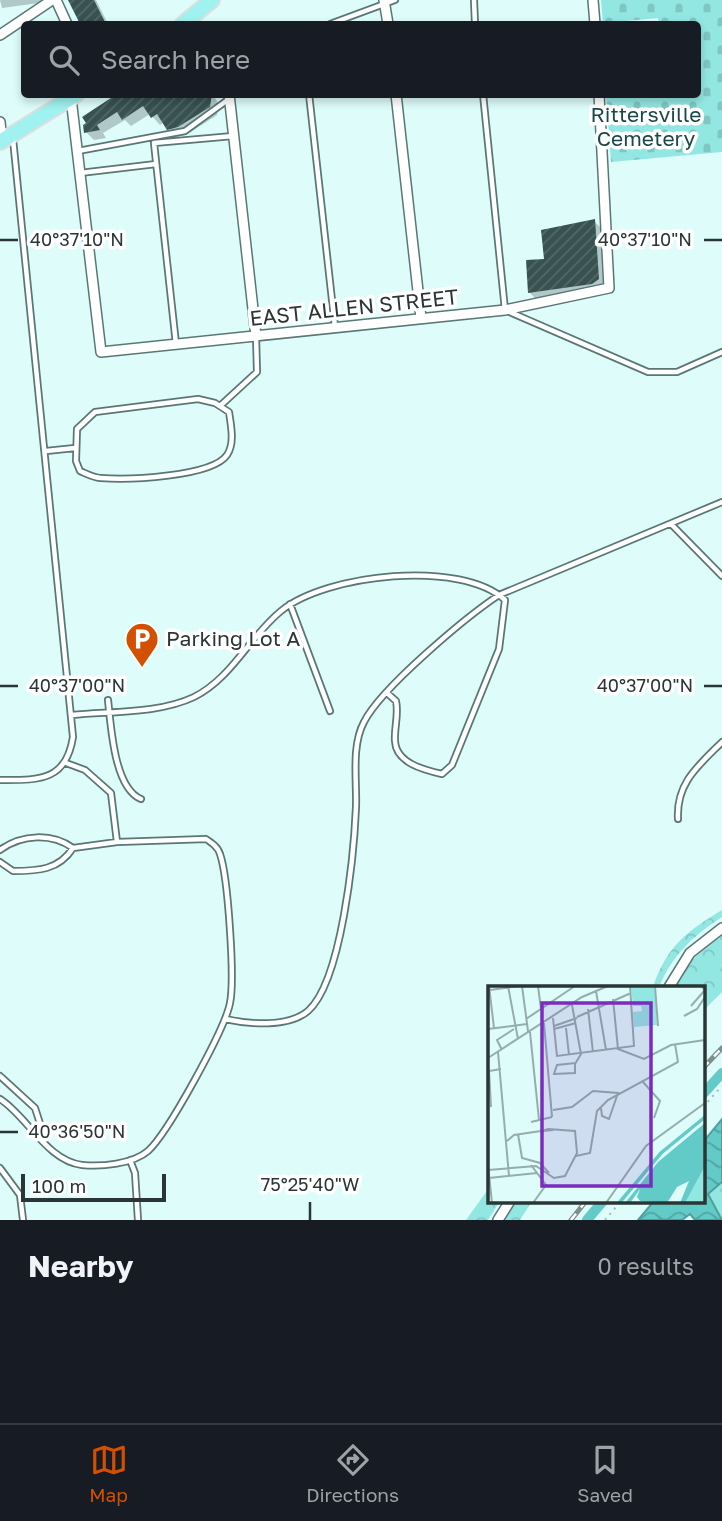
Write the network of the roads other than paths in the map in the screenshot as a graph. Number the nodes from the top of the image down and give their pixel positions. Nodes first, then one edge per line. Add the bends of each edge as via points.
1 (54, 0) edge
2 (212, 0) edge
3 (396, 0) edge
4 (474, 0) edge
5 (593, 0) edge
6 (385, 2) edge
7 (201, 18) edge
8 (21, 21) edge
9 (22, 21) edge
10 (65, 21) edge
11 (338, 21) edge
12 (388, 21) edge
13 (475, 21) edge
14 (595, 21) edge
15 (0, 35) edge
16 (71, 98) edge
17 (74, 98) edge
18 (228, 98) edge
19 (229, 98) edge
20 (309, 98) edge
21 (396, 98) edge
22 (483, 98) edge
23 (599, 98) edge
24 (0, 122) edge
25 (234, 136) junction
26 (5, 139) edge
27 (77, 152) junction
28 (156, 164) junction
29 (79, 173) junction
30 (505, 310) junction
31 (421, 318) junction
32 (335, 327) junction
33 (256, 336) junction
34 (176, 344) junction
35 (722, 352) edge
36 (220, 406) junction
37 (75, 448) junction
38 (46, 452) junction
39 (722, 502) edge
40 (671, 524) junction
41 (722, 576) edge
42 (499, 595) junction
43 (290, 604) junction
44 (387, 692) junction
45 (108, 700) dead end
46 (330, 711) dead end
47 (109, 712) junction
48 (72, 715) junction
49 (722, 742) edge
50 (66, 763) junction
51 (0, 780) edge
52 (141, 799) dead end
53 (678, 819) dead end
54 (117, 842) junction
55 (74, 848) junction
56 (0, 850) edge
57 (0, 862) edge
58 (722, 928) edge
59 (670, 986) edge
60 (225, 1019) junction
61 (0, 1076) edge
62 (0, 1099) edge
63 (46, 1142) junction
64 (130, 1160) junction
65 (0, 1168) edge
66 (509, 1202) edge
67 (23, 1220) edge
68 (138, 1220) edge
69 (498, 1220) edge

1 - 9 street
1 - 10 street
2 - 7 main road
3 - 6 lane
4 - 13 lane
5 - 14 street
6 - 11 lane
6 - 12 street
8 - 15 street
16 - 26 main road
17 - 27 street
18 - 27 lane via 185,131
19 - 25 street
20 - 32 lane
21 - 31 street
22 - 30 lane
23 - 30 street, EAST ALLEN STREET via 609,288
24 - 26 street
25 - 28 lane via 154,143
25 - 33 street
26 - 38 lane
27 - 29 street
28 - 29 lane
28 - 34 lane
29 - 34 street, EAST ALLEN STREET via 100,352
30 - 31 street, EAST ALLEN STREET
30 - 35 lane via 648,372 677,372
31 - 32 street, EAST ALLEN STREET
32 - 33 street, EAST ALLEN STREET
33 - 34 street, EAST ALLEN STREET
33 - 36 lane via 257,372
36 - 37 lane via 198,399 95,412 77,429
36 - 37 lane via 229,412 229,453 206,470 98,478 80,471
37 - 38 lane
38 - 48 lane
39 - 40 lane
40 - 41 lane
40 - 42 lane
42 - 43 lane via 474,584 413,575 341,583
42 - 44 lane
42 - 44 lane via 505,600 499,649 452,765 442,774 410,764 397,752 398,711
43 - 46 lane
43 - 47 lane via 225,674 204,690 168,706
44 - 60 lane via 363,723 357,745 351,852 327,984 305,1013 285,1021
45 - 47 lane
47 - 48 lane
47 - 52 lane via 115,753 128,789
48 - 50 lane via 73,737
49 - 53 lane via 678,794
50 - 51 lane via 38,779
50 - 54 lane via 85,770 111,793
54 - 55 lane
54 - 60 lane via 195,838 214,844 220,854 228,909 231,984
55 - 56 lane via 58,837 40,837
55 - 57 lane via 60,864 44,869 13,871
58 - 59 street via 690,953
60 - 64 lane via 171,1119 148,1152
61 - 63 lane via 35,1108
62 - 63 lane
63 - 64 lane via 80,1165
64 - 68 lane
65 - 67 lane via 20,1195
66 - 69 street

